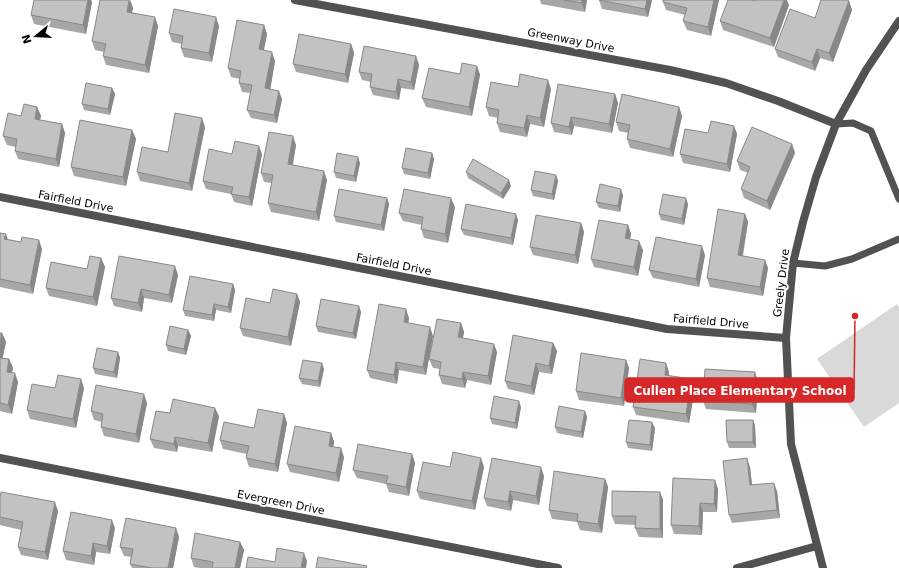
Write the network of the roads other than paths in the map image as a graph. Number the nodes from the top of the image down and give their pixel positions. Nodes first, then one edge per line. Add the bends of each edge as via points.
1 (295, 0) edge
2 (899, 21) edge
3 (836, 124) junction
4 (0, 197) edge
5 (899, 198) edge
6 (899, 239) edge
7 (793, 263) junction
8 (786, 338) junction
9 (0, 458) edge
10 (817, 546) junction
11 (558, 568) edge
12 (737, 568) edge
13 (823, 568) edge

1 - 3 street, Greenway Drive via 670,70 726,83
2 - 3 street, Greely Drive via 866,70
3 - 5 lane via 853,123 871,131
3 - 7 street, Greely Drive via 816,177
4 - 8 street, Fairfield Drive via 667,329
6 - 7 lane via 825,266
7 - 8 street, Greely Drive
8 - 10 street, Greely Drive via 791,444
9 - 11 street, Evergreen Drive
10 - 12 street
10 - 13 street, Greely Drive

